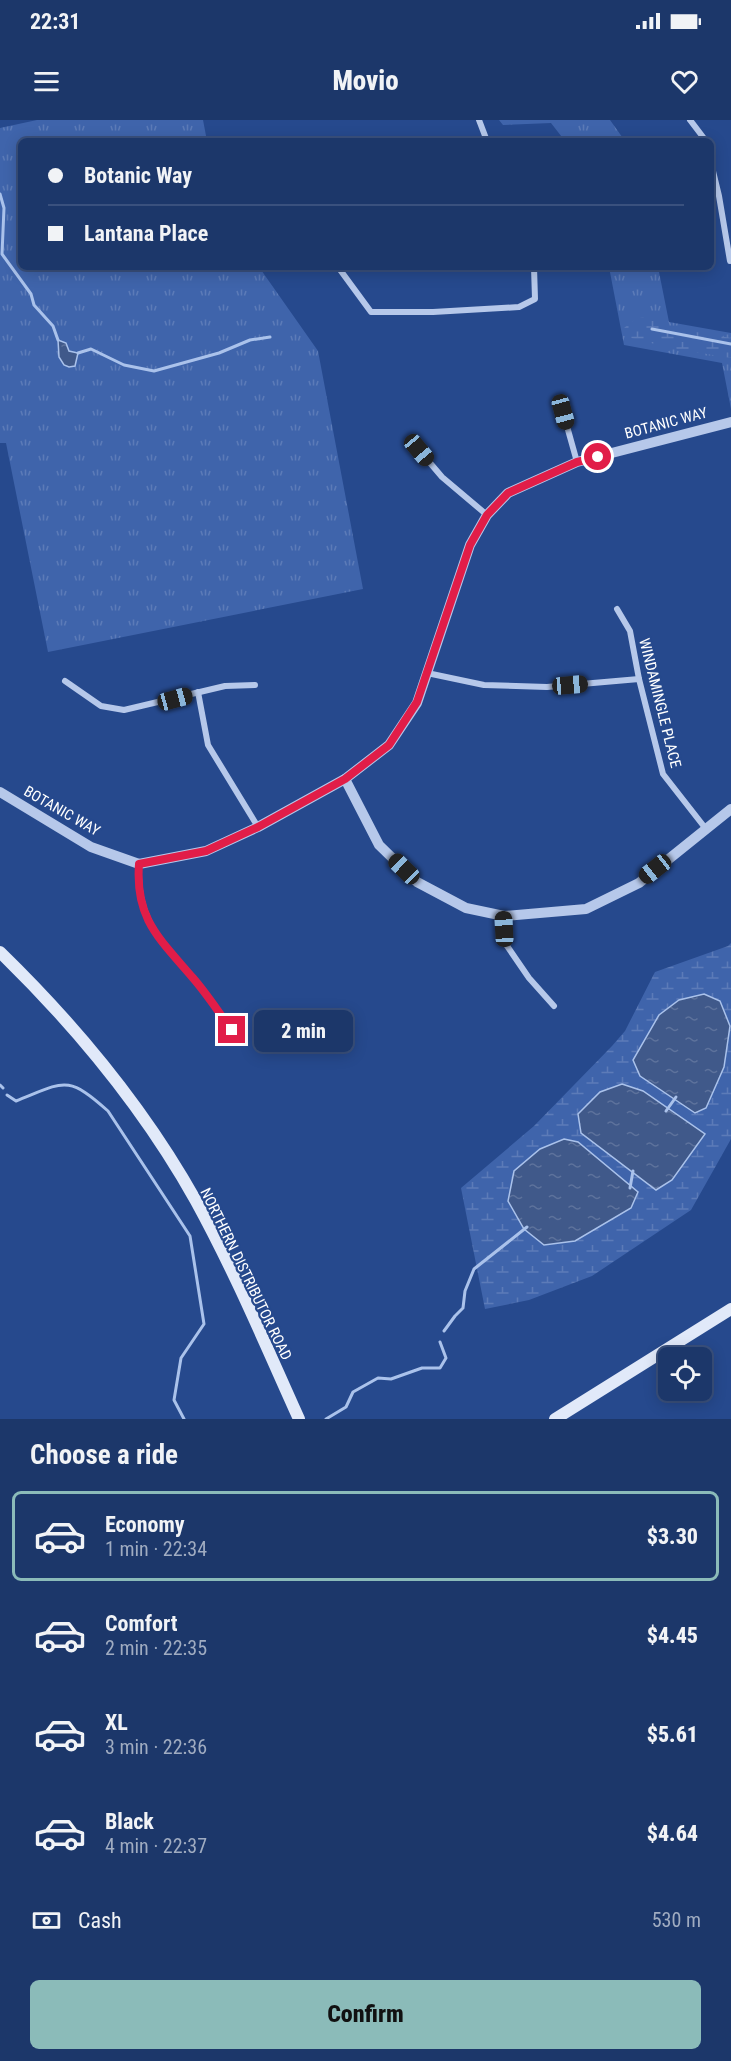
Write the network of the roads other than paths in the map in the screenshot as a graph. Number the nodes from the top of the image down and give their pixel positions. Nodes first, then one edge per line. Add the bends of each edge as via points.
1 (479, 120) edge
2 (690, 120) edge
3 (487, 138) edge
4 (704, 138) edge
5 (714, 175) edge
6 (730, 261) edge
7 (340, 270) edge
8 (534, 270) edge
9 (563, 412) dead end
10 (731, 422) edge
11 (419, 450) dead end
12 (577, 462) junction
13 (487, 515) junction
14 (617, 609) dead end
15 (427, 674) junction
16 (639, 679) junction
17 (65, 681) dead end
18 (255, 685) dead end
19 (198, 692) junction
20 (345, 779) junction
21 (0, 792) edge
22 (731, 809) edge
23 (258, 827) junction
24 (706, 829) junction
25 (139, 864) junction
26 (504, 916) junction
27 (0, 952) edge
28 (554, 1006) dead end
29 (232, 1030) dead end
30 (731, 1309) edge
31 (299, 1419) edge
32 (555, 1419) edge

1 - 3 street
2 - 4 street
5 - 6 street
7 - 8 street via 371,312 433,312 519,306 535,299
9 - 12 street
10 - 12 street, BOTANIC WAY
11 - 13 street via 442,477
12 - 13 street, BOTANIC WAY via 508,493
13 - 15 street, BOTANIC WAY via 470,545
14 - 16 street, WINDAMINGLE PLACE via 630,631
15 - 16 street via 505,686 548,687
15 - 20 street, BOTANIC WAY via 417,702 389,745
16 - 24 street, WINDAMINGLE PLACE via 663,774
17 - 19 street via 101,706 124,710
18 - 19 street
19 - 23 street via 208,745
20 - 23 street, BOTANIC WAY
20 - 26 street via 379,845 417,882 466,908
21 - 25 street, BOTANIC WAY via 90,847
22 - 24 street
23 - 25 street, BOTANIC WAY via 206,851
24 - 26 street via 639,883 586,909
25 - 29 street via 140,898 156,935
26 - 28 street via 505,943
27 - 31 main road, NORTHERN DISTRIBUTOR ROAD via 84,1041 168,1156 219,1245
30 - 32 main road

